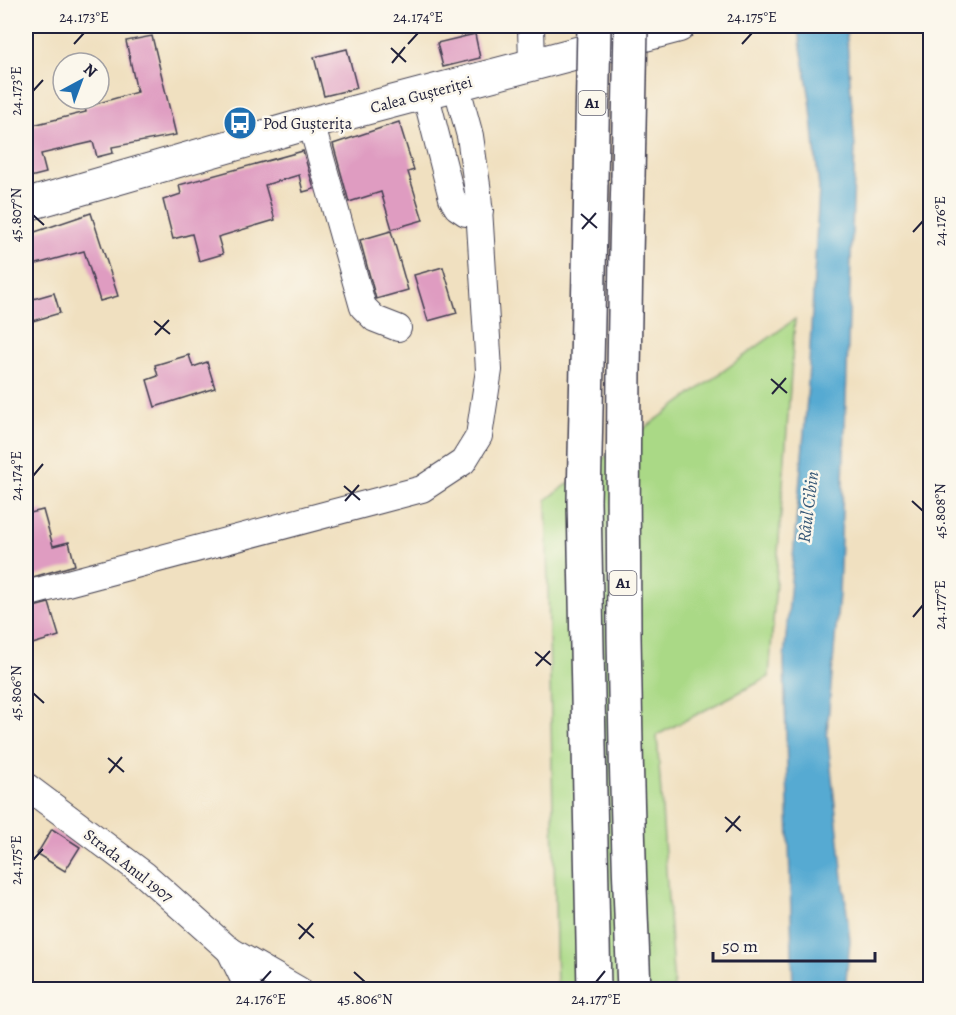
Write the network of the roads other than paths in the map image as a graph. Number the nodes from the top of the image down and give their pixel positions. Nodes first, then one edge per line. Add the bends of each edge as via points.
1 (531, 26) edge
2 (594, 26) edge
3 (631, 26) edge
4 (678, 26) edge
5 (532, 65) junction
6 (456, 84) junction
7 (425, 92) junction
8 (311, 123) junction
9 (26, 205) edge
10 (480, 210) junction
11 (398, 328) dead end
12 (26, 594) edge
13 (26, 786) edge
14 (228, 949) junction
15 (249, 990) edge
16 (299, 990) edge
17 (594, 990) edge
18 (634, 990) edge

1 - 5 street
2 - 17 highway, A1, bridge via 584,501
3 - 18 highway, A1, bridge via 623,322 623,644
4 - 5 main road, Calea Gușteriței
5 - 6 main road, Calea Gușteriței
6 - 7 main road, Calea Gușteriței
6 - 10 street via 470,136
7 - 8 main road, Calea Gușteriței
7 - 10 street via 452,198 466,213
8 - 9 main road, Calea Gușteriței
8 - 11 street via 363,307 375,319
10 - 12 street via 489,370 479,436 463,462 422,489
13 - 14 street, Strada Anul 1907 via 145,875
14 - 15 street
14 - 16 street

